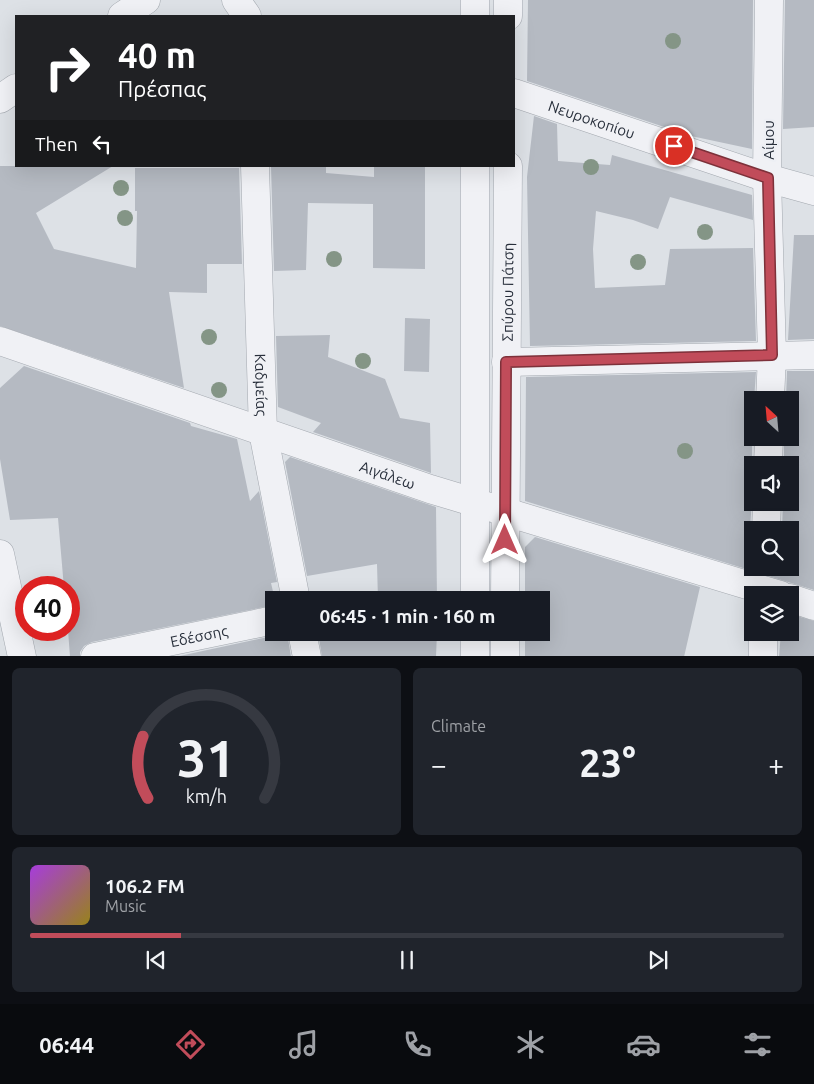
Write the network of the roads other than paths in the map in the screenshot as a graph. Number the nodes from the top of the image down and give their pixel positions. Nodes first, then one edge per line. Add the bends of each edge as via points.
1 (146, 0) edge
2 (236, 0) edge
3 (475, 0) edge
4 (508, 0) edge
5 (769, 0) edge
6 (124, 15) edge
7 (246, 15) edge
8 (475, 15) edge
9 (508, 15) edge
10 (15, 89) edge
11 (515, 93) edge
12 (0, 99) edge
13 (255, 167) edge
14 (475, 167) edge
15 (508, 167) edge
16 (768, 178) junction
17 (814, 191) edge
18 (0, 341) edge
19 (772, 355) junction
20 (814, 355) edge
21 (506, 362) junction
22 (770, 391) edge
23 (264, 432) junction
24 (475, 502) junction
25 (505, 512) junction
26 (0, 554) edge
27 (765, 586) edge
28 (294, 591) edge
29 (475, 591) edge
30 (505, 591) edge
31 (799, 601) edge
32 (814, 606) edge
33 (265, 622) edge
34 (304, 641) edge
35 (475, 641) edge
36 (505, 641) edge
37 (763, 641) edge
38 (22, 656) edge
39 (95, 656) edge
40 (307, 656) edge
41 (475, 656) edge
42 (505, 656) edge
43 (763, 656) edge

1 - 6 street
2 - 7 street
3 - 8 street
4 - 9 street
5 - 16 street, Αίμου
10 - 12 street
11 - 16 street, Νευροκοπίου
13 - 23 street, Καδμείας
14 - 24 street, Σπύρου Πάτση
15 - 21 street, Σπύρου Πάτση
16 - 17 street, Νευροκοπίου
16 - 19 street, Αίμου
18 - 23 street, Αιγάλεω
19 - 20 street
19 - 21 street
19 - 22 street, Αίμου
21 - 25 street, Σπύρου Πάτση
23 - 24 street, Αιγάλεω
23 - 28 street, Καδμείας
24 - 25 street, Αιγάλεω
24 - 29 street, Σπύρου Πάτση
25 - 27 street, Αιγάλεω
25 - 30 street, Σπύρου Πάτση
26 - 38 street
31 - 32 street
33 - 39 street, Εδέσσης
34 - 40 street
35 - 41 street
36 - 42 street
37 - 43 street

